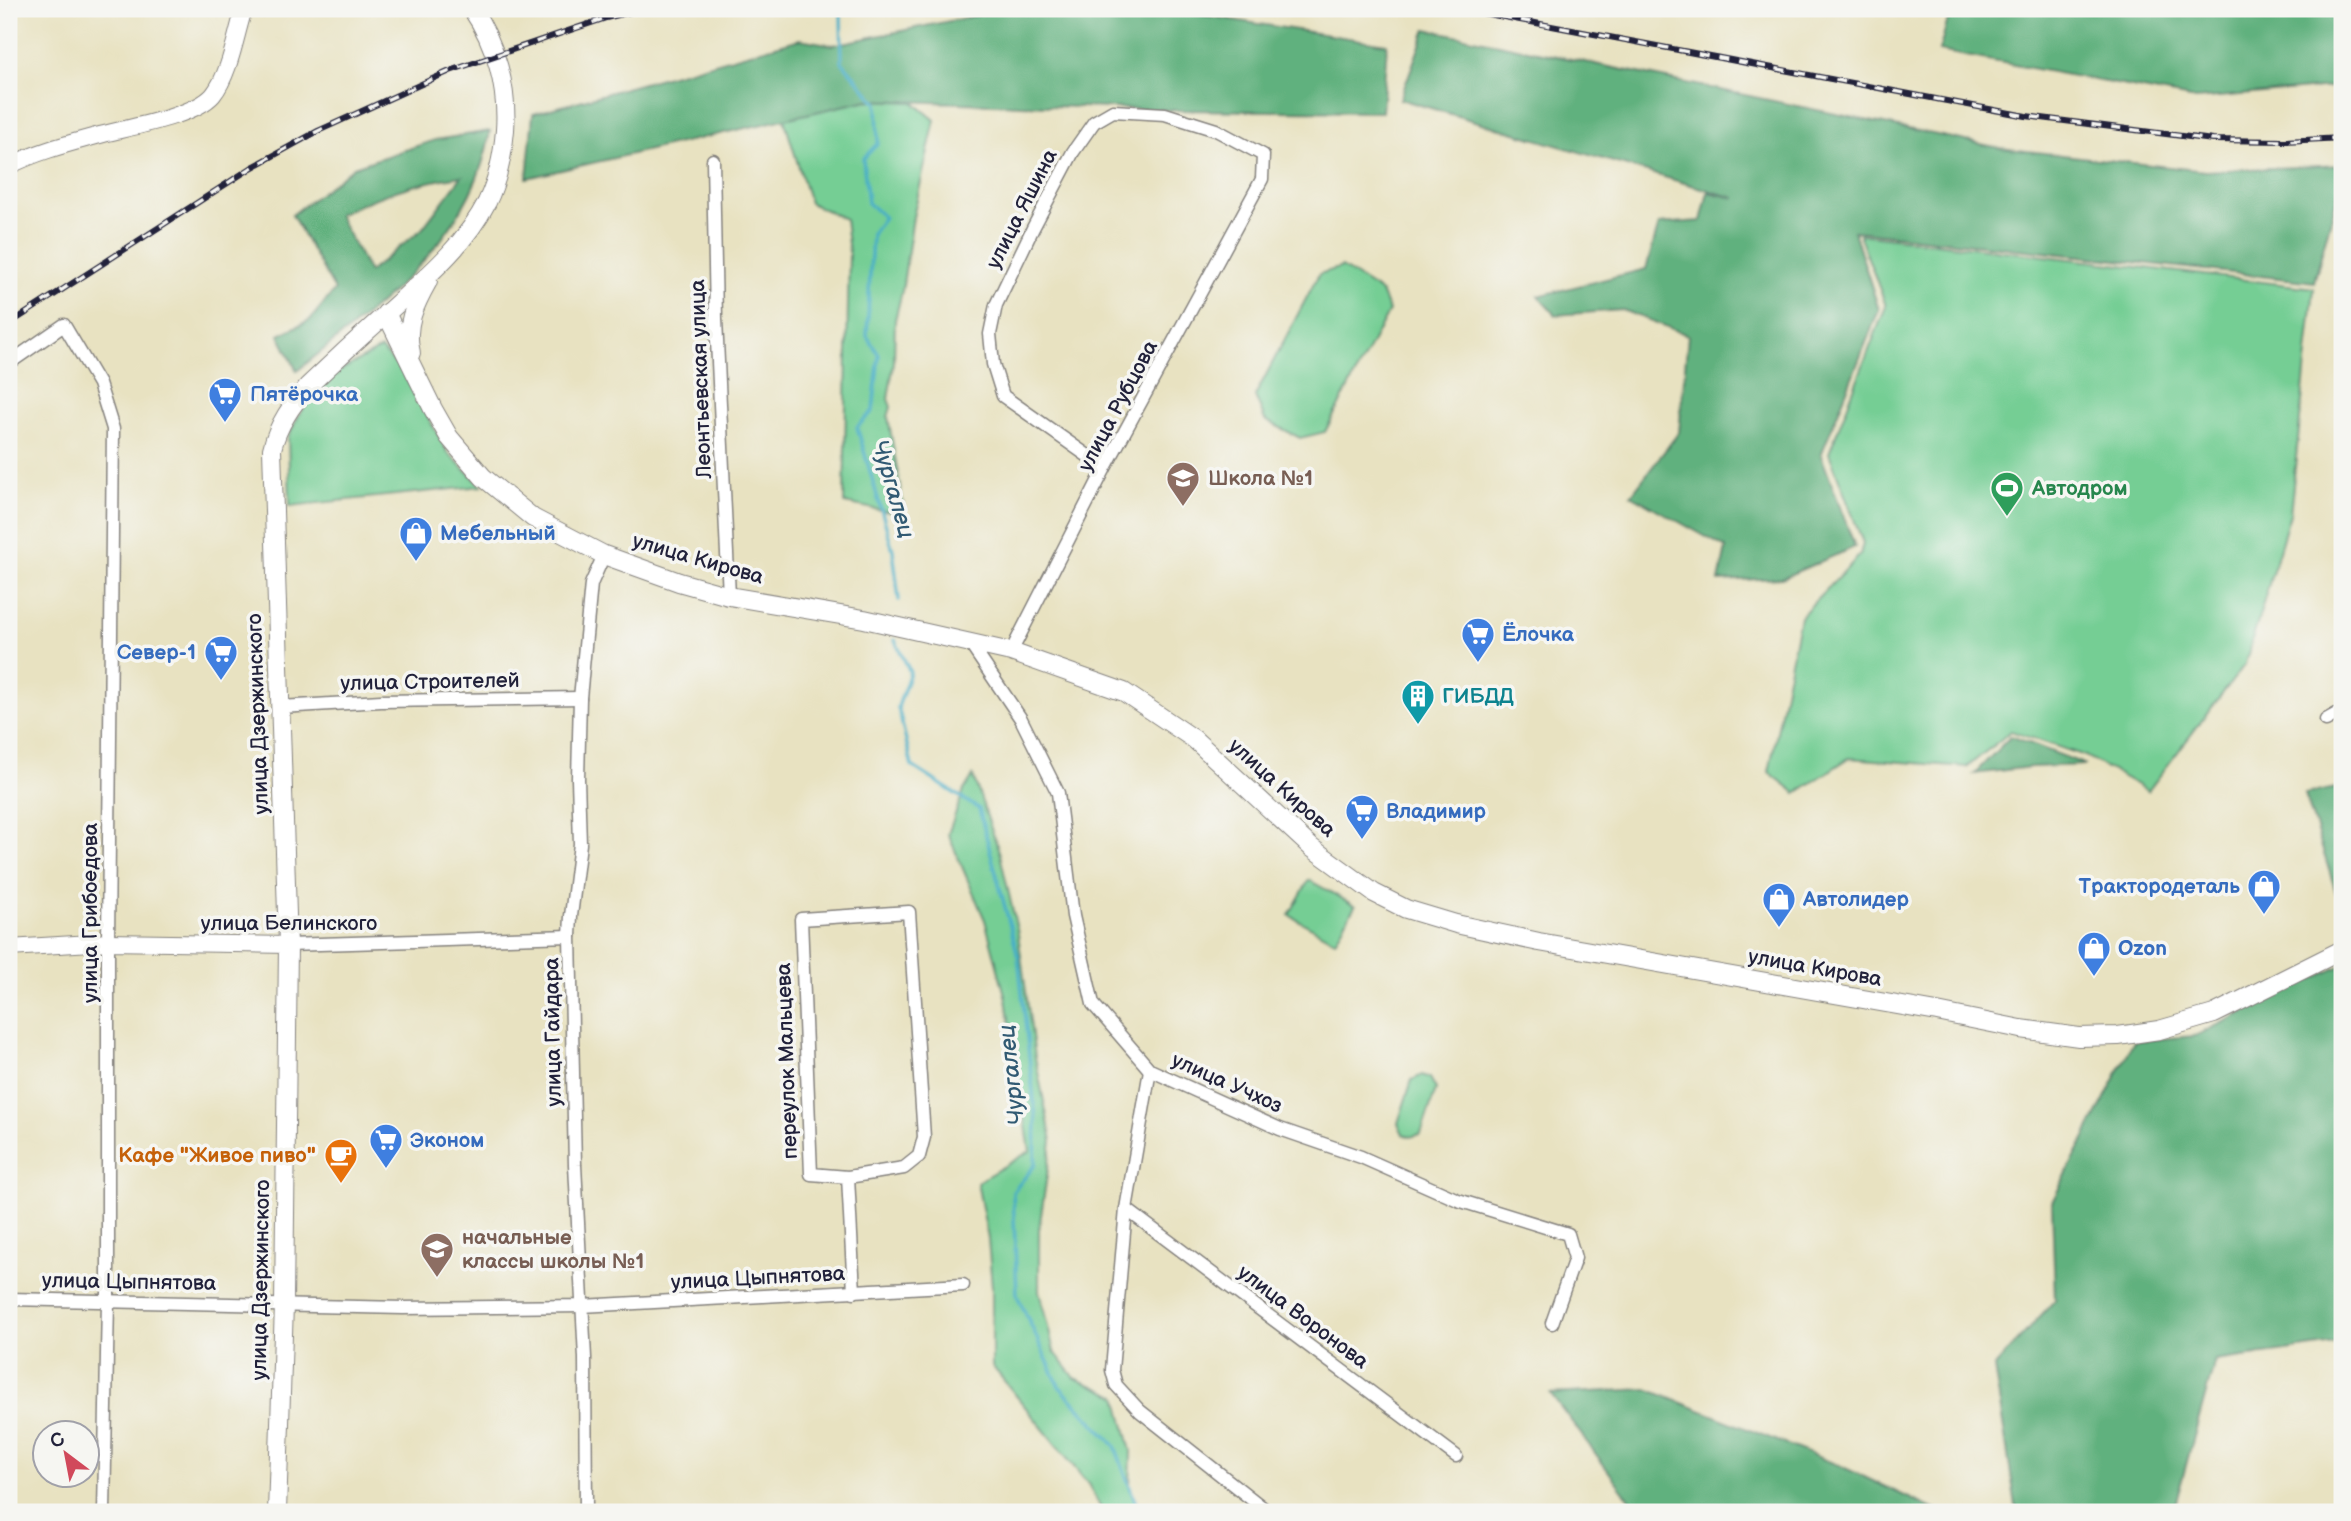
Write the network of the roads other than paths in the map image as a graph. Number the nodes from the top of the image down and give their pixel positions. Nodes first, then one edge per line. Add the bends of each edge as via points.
1 (244, 9) edge
2 (472, 9) edge
3 (713, 160) dead end
4 (9, 166) edge
5 (1262, 179) joint
6 (436, 269) junction
7 (386, 313) junction
8 (358, 339) junction
9 (403, 347) junction
10 (9, 363) edge
11 (417, 376) junction
12 (1105, 468) junction
13 (604, 555) junction
14 (729, 596) junction
15 (969, 642) junction
16 (1011, 652) junction
17 (580, 698) junction
18 (281, 706) junction
19 (2342, 711) edge
20 (2326, 720) dead end
21 (570, 936) junction
22 (108, 942) junction
23 (288, 945) junction
24 (9, 948) edge
25 (2342, 950) edge
26 (1150, 1070) junction
27 (848, 1177) junction
28 (1126, 1209) junction
29 (962, 1285) dead end
30 (854, 1292) junction
31 (9, 1300) edge
32 (108, 1301) junction
33 (284, 1305) junction
34 (582, 1306) junction
35 (1552, 1323) dead end
36 (1456, 1456) dead end
37 (104, 1512) edge
38 (276, 1512) edge
39 (586, 1512) edge
40 (1268, 1512) edge

1 - 4 street via 224,75 212,96 196,107
2 - 6 main road, улица Дзержинского via 501,74 506,119 502,160 487,202
3 - 14 street, Леонтьевская улица
5 - 12 street, улица Рубцова
5 - 12 street, улица Яшина via 1263,155 1216,130 1165,114 1113,111 1094,122 1073,152 996,305 990,334 993,364 1003,396
6 - 7 main road, улица Дзержинского
6 - 11 main road via 411,314 409,340
7 - 8 main road, улица Дзержинского
7 - 9 main road, улица Кирова
8 - 9 main road via 382,334
8 - 18 main road, улица Дзержинского via 293,404 272,449
9 - 11 main road, улица Кирова
10 - 22 street, улица Грибоедова via 64,325 99,384 113,429
11 - 13 main road, улица Кирова via 449,437 483,477 533,518
12 - 16 street, улица Рубцова
13 - 14 main road, улица Кирова
13 - 17 street, улица Гайдара via 591,584
14 - 15 main road, улица Кирова
15 - 16 main road, улица Кирова
15 - 26 street, улица Учхоз via 1021,719 1058,793 1073,916 1093,1004
16 - 25 main road, улица Кирова via 1124,692 1194,739 1312,848 1374,893 1406,909 1456,924 2079,1037 2159,1030 2214,1014
17 - 18 street, улица Строителей
17 - 21 street, улица Гайдара via 580,844
18 - 23 main road, улица Дзержинского
19 - 20 street
21 - 23 street, улица Белинского
21 - 34 street, улица Гайдара
22 - 23 street, улица Белинского
22 - 24 street, улица Белинского
22 - 32 street, улица Грибоедова
23 - 33 main road, улица Дзержинского
26 - 28 street
26 - 35 street, улица Учхоз via 1280,1129 1362,1157 1458,1200 1568,1234 1575,1258
27 - 27 street, переулок Мальцева via 904,1168 919,1156 924,1137 909,912 801,919 811,1174
27 - 30 street
28 - 36 street, улица Воронова
28 - 40 street via 1112,1370 1116,1385 1167,1434
29 - 30 street, улица Цыпнятова
30 - 34 street, улица Цыпнятова
31 - 32 street, улица Цыпнятова
32 - 33 street, улица Цыпнятова
32 - 37 street, улица Грибоедова
33 - 34 street, улица Цыпнятова
33 - 38 main road, улица Дзержинского
34 - 39 street, улица Гайдара

